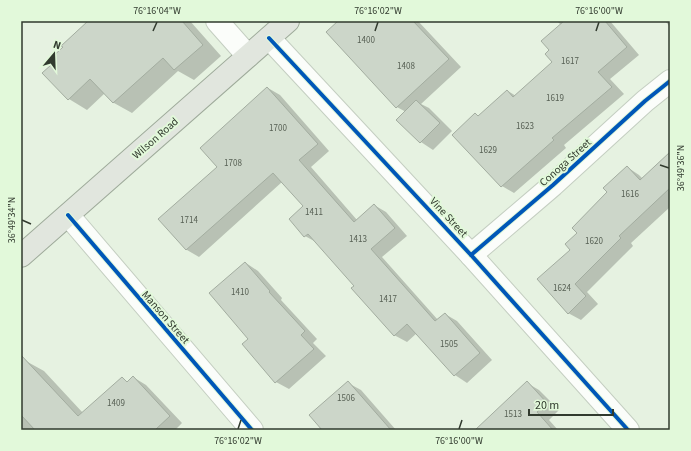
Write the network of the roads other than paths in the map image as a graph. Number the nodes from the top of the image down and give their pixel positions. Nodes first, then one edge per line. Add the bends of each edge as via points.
1 (217, 21) edge
2 (288, 21) edge
3 (269, 38) junction
4 (248, 56) junction
5 (670, 81) edge
6 (68, 215) junction
7 (471, 255) junction
8 (21, 256) edge
9 (252, 430) edge
10 (628, 430) edge

1 - 4 street
2 - 3 main road, Wilson Road
3 - 4 main road, Wilson Road
3 - 7 street, Vine Street
4 - 6 main road, Wilson Road
5 - 7 street, Conoga Street
6 - 8 main road, Wilson Road
6 - 9 street, Manson Street
7 - 10 street, Vine Street

